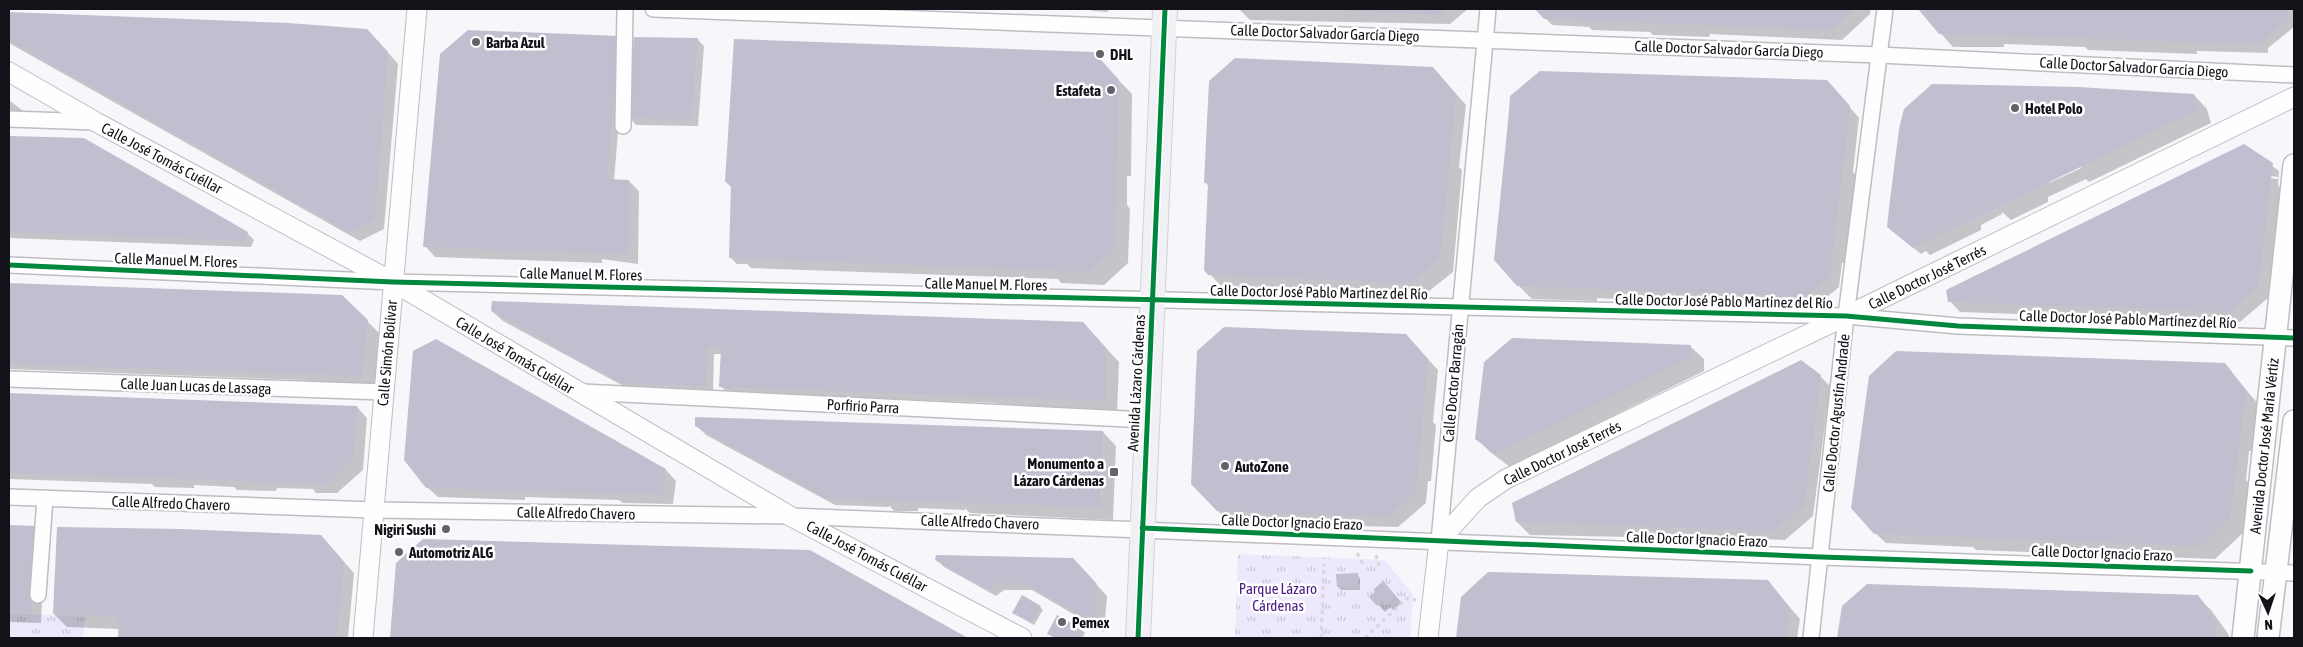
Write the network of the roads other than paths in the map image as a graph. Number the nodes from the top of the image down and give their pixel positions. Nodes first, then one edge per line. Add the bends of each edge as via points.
1 (417, 9) edge
2 (625, 9) edge
3 (653, 9) edge
4 (1488, 9) edge
5 (1885, 9) edge
6 (1165, 18) edge
7 (1485, 40) junction
8 (1879, 55) junction
9 (9, 72) edge
10 (2294, 75) edge
11 (2294, 97) edge
12 (9, 119) edge
13 (96, 122) junction
14 (623, 126) dead end
15 (2294, 165) edge
16 (9, 265) edge
17 (393, 282) junction
18 (1152, 300) junction
19 (1460, 307) junction
20 (1846, 316) junction
21 (2285, 337) edge
22 (9, 380) edge
23 (384, 392) junction
24 (578, 392) junction
25 (1147, 420) junction
26 (2294, 421) edge
27 (9, 497) edge
28 (45, 498) junction
29 (374, 510) junction
30 (790, 516) junction
31 (1142, 528) junction
32 (1439, 541) junction
33 (1821, 556) junction
34 (2251, 571) junction
35 (2285, 572) edge
36 (38, 595) dead end
37 (363, 638) edge
38 (1022, 638) edge
39 (1138, 638) edge
40 (1428, 638) edge
41 (1811, 638) edge
42 (2243, 638) edge
43 (2268, 638) edge

1 - 17 street, Calle Simón Bolívar
2 - 14 street
3 - 6 street, Calle Doctor Salvador García Diego
4 - 7 street, Calle Doctor Barragán
5 - 8 street, Calle Doctor Agustín Andrade
6 - 7 street, Calle Doctor Salvador García Diego
6 - 18 main road, Avenida Lázaro Cárdenas
7 - 8 street, Calle Doctor Salvador García Diego
7 - 19 street, Calle Doctor Barragán
8 - 10 street, Calle Doctor Salvador García Diego
8 - 20 street, Calle Doctor Agustín Andrade
9 - 13 street, Calle José Tomás Cuéllar
11 - 20 street, Calle Doctor José Terrés
12 - 13 street
13 - 17 street, Calle José Tomás Cuéllar
15 - 21 main road, Avenida Doctor José María Vértiz
16 - 17 street, Calle Manuel M. Flores
17 - 18 street, Calle Manuel M. Flores
17 - 23 street, Calle Simón Bolívar
17 - 24 street, Calle José Tomás Cuéllar
18 - 19 street, Calle Doctor José Pablo Martínez del Río
18 - 25 main road, Avenida Lázaro Cárdenas
19 - 20 street, Calle Doctor José Pablo Martínez del Río
19 - 32 street, Calle Doctor Barragán
20 - 21 street, Calle Doctor José Pablo Martínez del Río via 1958,326
20 - 32 street, Calle Doctor José Terrés via 1506,479 1478,498
20 - 33 street, Calle Doctor Agustín Andrade
21 - 34 main road, Avenida Doctor José María Vértiz
22 - 23 street, Calle Juan Lucas de Lassaga
23 - 29 street, Calle Simón Bolívar
24 - 25 street, Porfirio Parra
24 - 30 street, Calle José Tomás Cuéllar
25 - 31 main road, Avenida Lázaro Cárdenas
26 - 35 main road, Avenida Doctor José María Vértiz
27 - 28 street, Calle Alfredo Chavero
28 - 29 street, Calle Alfredo Chavero
28 - 36 street
29 - 30 street, Calle Alfredo Chavero
29 - 37 street, Calle Simón Bolívar
30 - 31 street, Calle Alfredo Chavero
30 - 38 street, Calle José Tomás Cuéllar
31 - 32 street, Calle Doctor Ignacio Erazo
31 - 39 main road, Avenida Lázaro Cárdenas
32 - 33 street, Calle Doctor Ignacio Erazo
32 - 40 street, Calle Doctor Barragán
33 - 34 street, Calle Doctor Ignacio Erazo
33 - 41 street, Calle Doctor Agustín Andrade
34 - 35 street, Calle Doctor Ignacio Erazo
34 - 42 main road, Avenida Doctor José María Vértiz
35 - 43 main road, Avenida Doctor José María Vértiz

